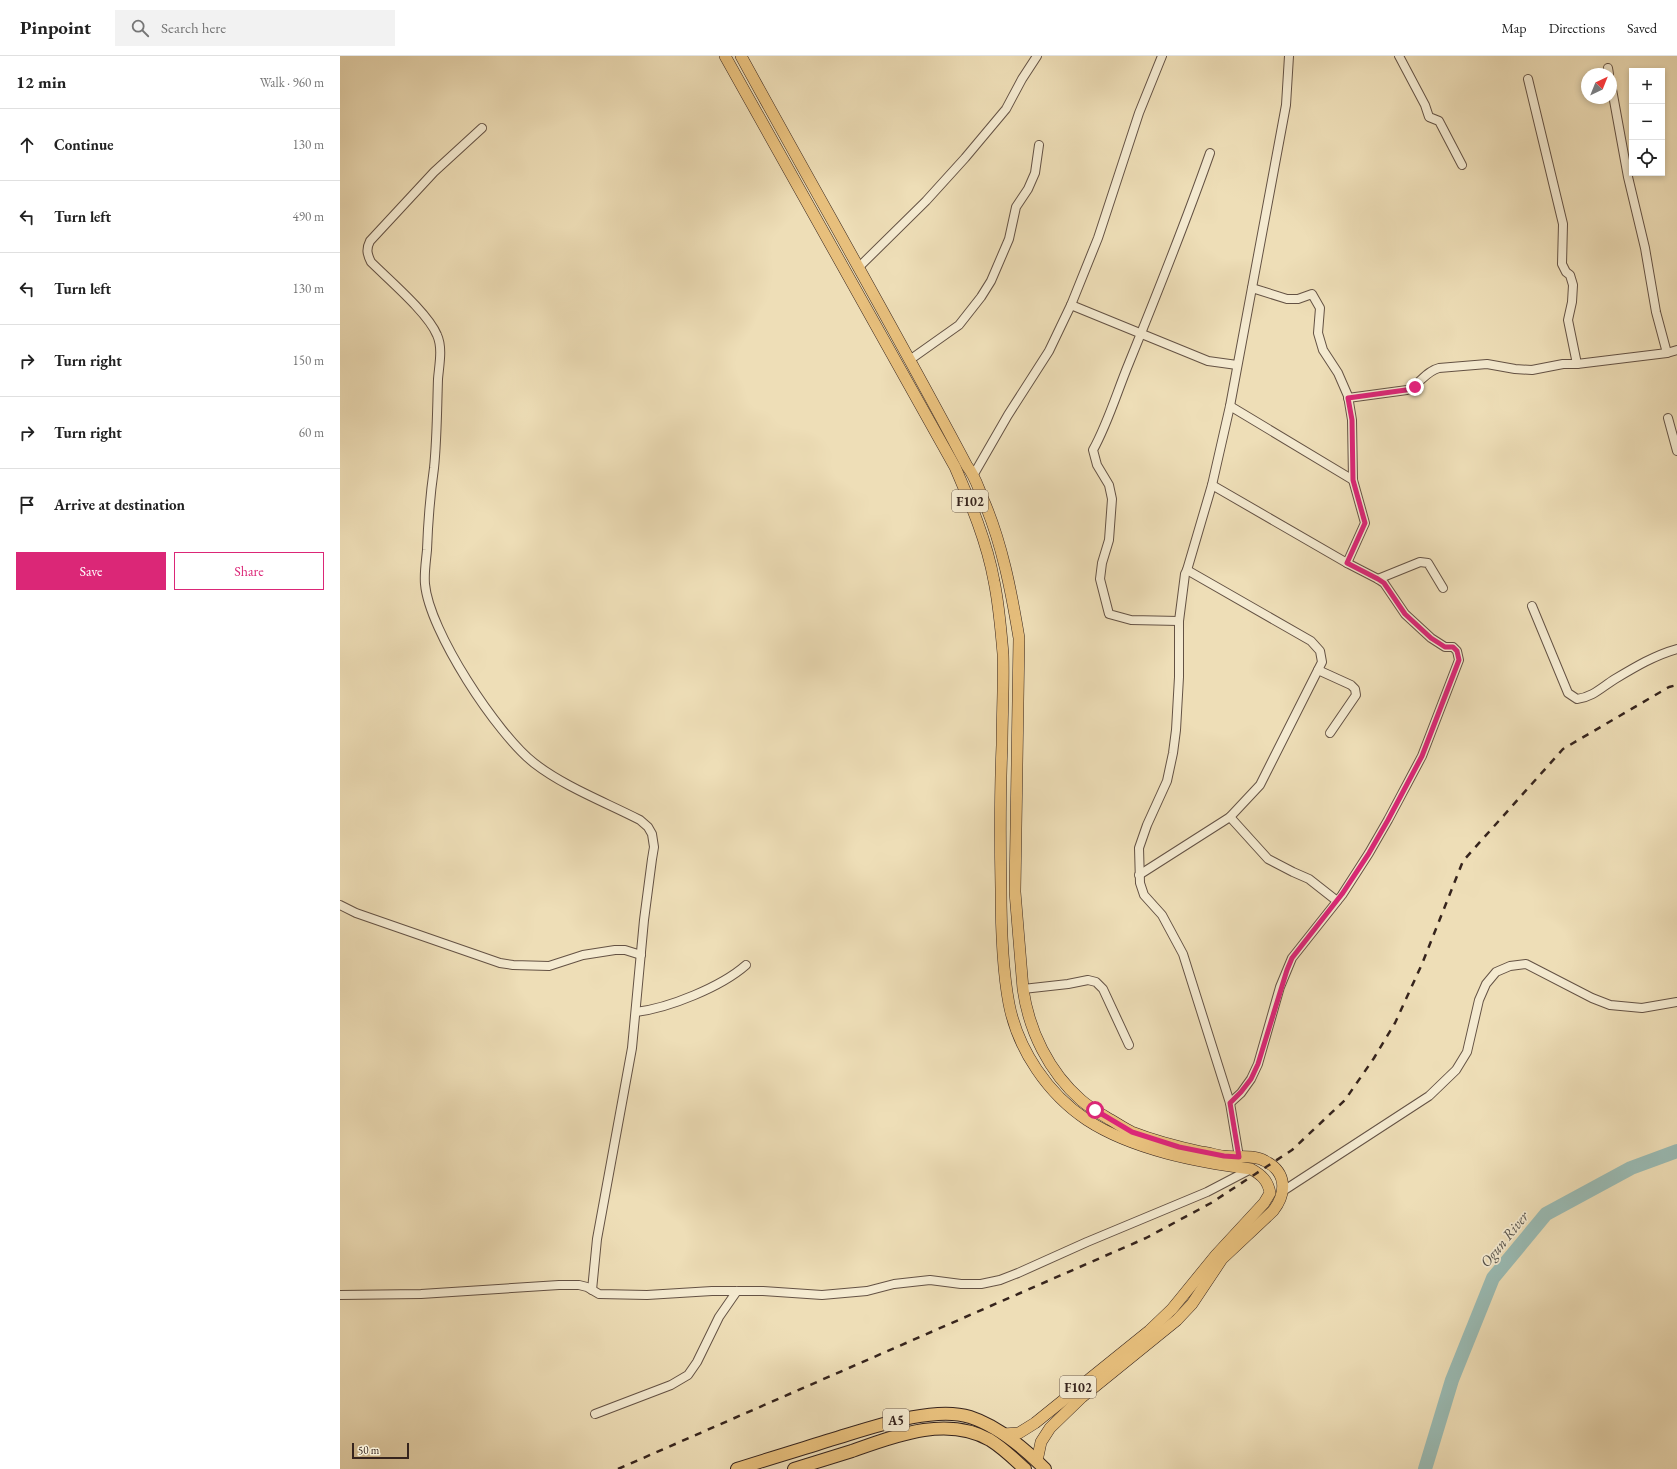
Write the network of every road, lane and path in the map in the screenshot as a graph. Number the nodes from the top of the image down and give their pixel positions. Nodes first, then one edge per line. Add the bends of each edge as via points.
1 (725, 56) edge
2 (741, 56) edge
3 (1037, 56) edge
4 (1162, 56) edge
5 (1289, 56) edge
6 (1400, 56) edge
7 (1528, 79) dead end
8 (1615, 104) edge
9 (482, 128) dead end
10 (1039, 145) dead end
11 (1210, 153) dead end
12 (1462, 165) dead end
13 (858, 268) junction
14 (1252, 288) junction
15 (1071, 305) junction
16 (1141, 333) junction
17 (1677, 350) edge
18 (1667, 353) junction
19 (910, 359) junction
20 (1576, 364) junction
21 (1237, 365) junction
22 (1348, 398) junction
23 (1230, 406) junction
24 (1668, 418) dead end
25 (1677, 451) edge
26 (974, 474) junction
27 (1353, 480) junction
28 (1212, 485) junction
29 (1347, 563) junction
30 (1188, 570) junction
31 (1378, 579) junction
32 (1443, 588) dead end
33 (1532, 606) dead end
34 (1179, 621) junction
35 (1677, 649) edge
36 (1318, 670) junction
37 (1330, 733) dead end
38 (1230, 817) junction
39 (1139, 875) junction
40 (1337, 901) junction
41 (340, 905) edge
42 (641, 955) junction
43 (746, 965) dead end
44 (1023, 989) junction
45 (1677, 1002) edge
46 (1025, 1003) junction
47 (1009, 1005) junction
48 (636, 1012) junction
49 (1129, 1045) dead end
50 (1230, 1103) junction
51 (1239, 1157) junction
52 (1252, 1169) junction
53 (1283, 1190) junction
54 (592, 1290) junction
55 (737, 1291) junction
56 (340, 1295) edge
57 (595, 1414) dead end
58 (1003, 1434) junction
59 (840, 1437) junction
60 (846, 1453) junction
61 (1041, 1465) edge
62 (1020, 1467) edge
63 (737, 1469) edge
64 (794, 1469) edge

1 - 47 main road, F102 via 956,467 985,547 994,580 1003,656 1000,784 1001,933
2 - 13 main road, F102
3 - 13 street via 1006,109 965,158 926,201
4 - 15 street via 1139,113 1098,238
5 - 14 street via 1286,105
6 - 12 street via 1429,117 1439,122
7 - 20 street via 1563,224 1562,264 1573,284 1568,320
8 - 18 street via 1656,312
9 - 42 street via 434,172 370,241 367,248 371,262 418,309 432,326 440,344 436,446 429,505 425,584 439,630 451,654 516,747 544,770 640,820 648,827 654,847
10 - 19 street via 1035,173 1016,207 1009,239 991,281 959,325
11 - 16 street
13 - 19 main road, F102
14 - 21 street
14 - 22 street via 1298,300 1312,294 1320,308 1318,333 1323,350 1338,373
15 - 16 street
15 - 26 street via 1049,351
16 - 21 street via 1208,361
16 - 34 street via 1093,450 1097,465 1109,485 1112,499 1109,540 1100,579 1109,614 1131,620
17 - 18 street
18 - 20 street
19 - 26 main road, F102 via 967,466
20 - 22 street via 1532,370 1487,364 1439,368 1433,370 1415,387 1406,390
21 - 23 street
22 - 27 street via 1352,420
23 - 27 street
23 - 28 street
24 - 25 street
26 - 44 main road, F102 via 998,542 1012,596 1019,638 1015,892
27 - 29 street via 1365,523
28 - 29 street
28 - 30 street
29 - 31 street
30 - 34 street via 1185,574
30 - 36 street via 1310,641 1320,651 1322,662
31 - 32 street via 1424,562 1428,563
31 - 40 street via 1384,583 1405,614 1431,638 1445,647 1453,647 1459,660 1422,756 1369,853
33 - 35 street via 1568,693 1577,699 1592,696 1636,666 1664,652
34 - 39 street via 1179,677 1173,753 1167,781 1139,848
36 - 37 street via 1351,684 1355,689 1356,695
36 - 38 street via 1260,785
38 - 39 street
38 - 40 street via 1268,859 1309,879
39 - 50 street via 1144,895 1162,915 1183,954
40 - 50 street via 1292,958 1280,987 1258,1064 1251,1079
41 - 42 street via 356,913 500,963 549,966 583,955 615,950
42 - 48 street
43 - 48 street via 695,995 654,1010
44 - 46 main road, F102
44 - 49 street via 1088,980 1096,982 1102,989
45 - 53 street via 1642,1008 1610,1005 1526,964 1510,966 1496,972 1486,984 1479,1000 1467,1052 1456,1070 1429,1096
46 - 47 main road
46 - 51 main road, F102 via 1039,1046 1049,1062 1074,1094 1095,1110 1132,1132 1179,1147
47 - 52 main road, F102 via 1023,1044 1037,1070 1066,1103 1089,1121 1122,1138 1176,1155
48 - 54 street via 597,1239
50 - 51 street
51 - 53 main road, F102 via 1264,1160 1270,1164 1282,1177
52 - 55 street via 1207,1192 1000,1280 981,1284 930,1280 894,1284 867,1291 822,1295 786,1291
52 - 58 main road, F102 via 1262,1176 1268,1185 1268,1198 1216,1255 1172,1309 1035,1422 1019,1432
53 - 61 main road via 1278,1205 1222,1259 1192,1304 1177,1320 1082,1397 1050,1428 1041,1442
54 - 55 street via 599,1294 647,1295
54 - 56 street via 579,1285 559,1285 421,1294
55 - 57 street via 719,1317 698,1362 688,1375 671,1385
58 - 59 highway, A5 via 970,1417 954,1414 900,1420
58 - 61 highway, A5
59 - 60 highway
59 - 63 highway, A5
60 - 62 highway, A5 via 895,1436 945,1428 970,1432 989,1439
60 - 64 highway, A5

